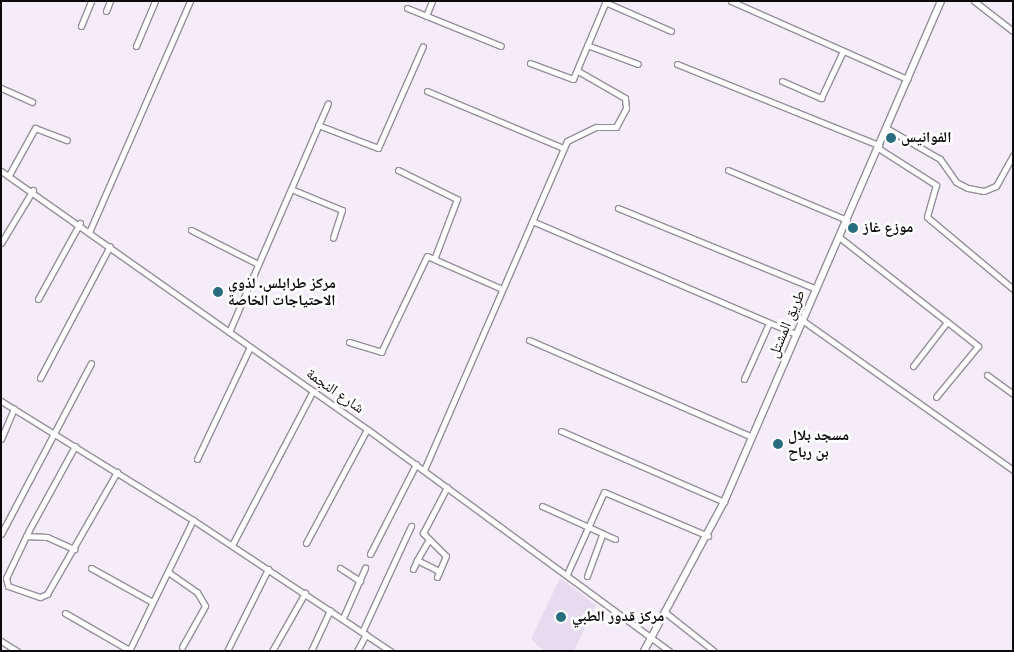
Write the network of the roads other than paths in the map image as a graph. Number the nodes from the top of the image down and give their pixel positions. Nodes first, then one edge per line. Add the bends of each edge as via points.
1 (91, 1) edge
2 (110, 1) edge
3 (156, 1) edge
4 (190, 1) edge
5 (432, 1) edge
6 (731, 1) edge
7 (941, 1) edge
8 (974, 1) edge
9 (606, 2) edge
10 (407, 8) dead end
11 (106, 10) dead end
12 (426, 16) junction
13 (81, 26) dead end
14 (671, 31) dead end
15 (1013, 31) edge
16 (587, 45) junction
17 (136, 46) dead end
18 (422, 46) dead end
19 (501, 46) dead end
20 (843, 50) junction
21 (530, 63) dead end
22 (638, 64) dead end
23 (676, 64) dead end
24 (578, 71) junction
25 (907, 79) junction
26 (782, 81) dead end
27 (1, 88) edge
28 (426, 91) dead end
29 (32, 102) dead end
30 (328, 103) dead end
31 (318, 125) junction
32 (886, 128) junction
33 (67, 140) dead end
34 (878, 146) junction
35 (563, 148) junction
36 (1013, 154) edge
37 (398, 170) dead end
38 (728, 170) dead end
39 (1, 171) edge
40 (8, 175) junction
41 (291, 189) junction
42 (33, 190) junction
43 (618, 208) dead end
44 (847, 220) junction
45 (532, 221) junction
46 (80, 223) junction
47 (90, 230) junction
48 (191, 230) dead end
49 (839, 237) junction
50 (333, 238) dead end
51 (1, 243) edge
52 (110, 246) junction
53 (435, 257) junction
54 (258, 264) junction
55 (502, 289) junction
56 (816, 289) junction
57 (1013, 289) edge
58 (38, 299) dead end
59 (802, 320) junction
60 (769, 322) junction
61 (947, 322) junction
62 (229, 332) junction
63 (796, 334) junction
64 (529, 340) dead end
65 (349, 342) dead end
66 (250, 347) junction
67 (91, 363) dead end
68 (913, 366) dead end
69 (987, 374) dead end
70 (40, 378) dead end
71 (744, 379) dead end
72 (313, 391) junction
73 (1013, 394) edge
74 (936, 397) dead end
75 (1, 401) edge
76 (14, 409) junction
77 (367, 429) junction
78 (561, 431) dead end
79 (54, 434) junction
80 (752, 437) junction
81 (1, 439) edge
82 (74, 446) junction
83 (197, 459) dead end
84 (1013, 462) edge
85 (416, 464) junction
86 (1011, 469) edge
87 (424, 470) junction
88 (117, 472) junction
89 (447, 487) junction
90 (724, 502) junction
91 (542, 506) dead end
92 (193, 520) junction
93 (411, 526) dead end
94 (586, 529) junction
95 (1, 534) edge
96 (602, 534) junction
97 (26, 536) junction
98 (708, 536) junction
99 (429, 539) junction
100 (615, 539) dead end
101 (306, 543) dead end
102 (232, 545) junction
103 (74, 549) junction
104 (370, 554) dead end
105 (417, 560) junction
106 (91, 568) dead end
107 (340, 568) dead end
108 (365, 568) dead end
109 (268, 569) junction
110 (413, 569) dead end
111 (168, 572) junction
112 (567, 574) junction
113 (587, 576) dead end
114 (360, 581) junction
115 (305, 594) junction
116 (152, 602) junction
117 (330, 610) junction
118 (65, 613) dead end
119 (666, 613) junction
120 (342, 618) junction
121 (364, 633) junction
122 (652, 638) junction
123 (1, 641) edge
124 (182, 647) dead end
125 (129, 650) edge
126 (17, 651) edge
127 (227, 651) edge
128 (272, 651) edge
129 (311, 651) edge
130 (358, 651) edge
131 (390, 651) edge
132 (644, 651) edge
133 (669, 651) edge
134 (714, 651) edge

1 - 13 street
2 - 11 street
3 - 17 street
4 - 47 street
5 - 12 street
6 - 20 street
7 - 25 main road, طريق المشتل
8 - 15 street
9 - 14 street
9 - 16 street
10 - 12 street
12 - 19 street
16 - 22 street
16 - 24 street
18 - 31 street via 378,148
20 - 25 street
20 - 26 street via 821,98
21 - 24 street via 570,80
23 - 34 street
24 - 35 street via 625,98 628,104 616,127 587,130
25 - 32 main road, طريق المشتل
27 - 29 street
28 - 35 street
30 - 31 street
31 - 41 street
32 - 34 main road, طريق المشتل
32 - 36 street via 940,159 956,182 968,188 984,191 996,186
33 - 40 street via 35,128
34 - 44 main road, طريق المشتل
34 - 57 street via 936,185 927,217
35 - 45 street
37 - 53 street via 457,199
38 - 44 street
39 - 40 street, شارع النجمة
40 - 42 street, شارع النجمة
41 - 50 street via 342,210
41 - 54 street
42 - 46 street, شارع النجمة
42 - 51 street
43 - 56 street
44 - 49 main road, طريق المشتل
45 - 55 street
45 - 60 street
46 - 47 street, شارع النجمة
46 - 58 street
47 - 52 street, شارع النجمة
48 - 54 street
49 - 56 main road, طريق المشتل
49 - 61 street
52 - 62 street, شارع النجمة
52 - 70 street
53 - 55 street
53 - 65 street via 424,259 381,352
54 - 62 street
55 - 87 street
56 - 59 main road, طريق المشتل
59 - 63 main road, طريق المشتل
59 - 86 street
60 - 63 street
60 - 71 street
61 - 68 street
61 - 74 street via 978,346
62 - 66 street, شارع النجمة
63 - 80 main road, طريق المشتل
64 - 80 street
66 - 72 street, شارع النجمة
66 - 83 street
67 - 79 street
69 - 73 street
72 - 77 street, شارع النجمة
72 - 102 street
75 - 76 street
76 - 79 street
76 - 81 street
77 - 85 street, شارع النجمة
77 - 101 street
78 - 90 street
79 - 82 street
79 - 95 street
80 - 90 main road, طريق المشتل
82 - 88 street
82 - 97 street
84 - 86 street
85 - 87 street, شارع النجمة
85 - 104 street
87 - 89 street, شارع النجمة
88 - 92 street
88 - 103 street
89 - 99 street via 423,533
89 - 112 street, شارع النجمة
90 - 98 main road, طريق المشتل
91 - 94 street
92 - 102 street
92 - 111 street
93 - 121 street
94 - 96 street
94 - 98 street via 600,495 607,492
94 - 112 street
96 - 100 street
96 - 113 street
97 - 103 street via 47,536
97 - 103 street via 5,582 40,597 48,594
98 - 119 main road, طريق المشتل
99 - 105 street
99 - 105 street via 446,556 438,574
102 - 109 street
105 - 110 street
106 - 116 street
107 - 114 street
108 - 114 street
109 - 115 street
109 - 127 street
111 - 116 street
111 - 124 street via 198,592 205,606
112 - 122 street, شارع النجمة
114 - 120 street
115 - 117 street
115 - 128 street
116 - 125 street
117 - 120 street
117 - 129 street
118 - 125 street
119 - 122 main road, طريق المشتل
119 - 134 street
120 - 121 street
121 - 130 street
121 - 131 street
122 - 132 main road, طريق المشتل
122 - 133 street, شارع النجمة
123 - 126 street

